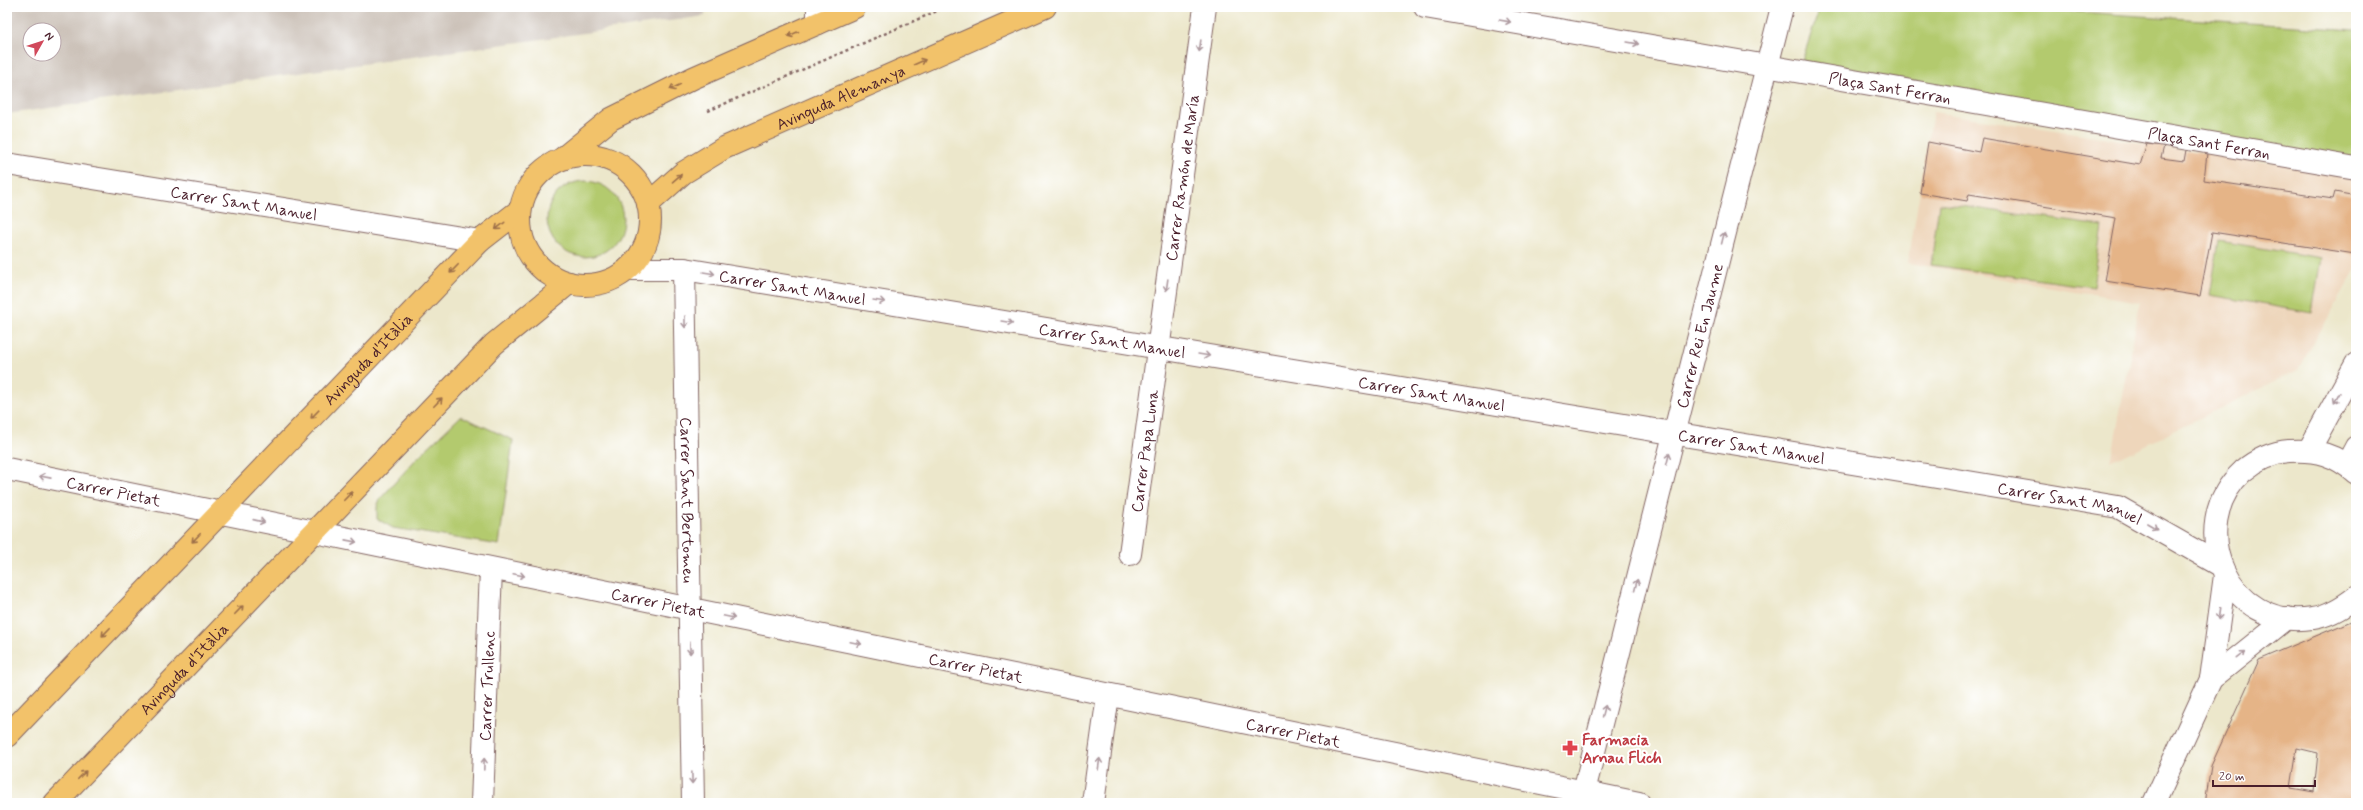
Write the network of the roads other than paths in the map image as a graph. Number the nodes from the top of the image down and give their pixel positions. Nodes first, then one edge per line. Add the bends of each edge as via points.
1 (855, 7) edge
2 (1044, 7) edge
3 (1205, 7) edge
4 (1425, 7) edge
5 (1782, 7) edge
6 (818, 15) edge
7 (1767, 66) junction
8 (562, 159) junction
9 (7, 164) edge
10 (2356, 168) edge
11 (648, 204) junction
12 (520, 210) junction
13 (480, 241) junction
14 (628, 269) junction
15 (684, 269) junction
16 (569, 283) junction
17 (1158, 348) junction
18 (2356, 364) edge
19 (1674, 433) junction
20 (2309, 450) junction
21 (2353, 461) edge
22 (7, 469) edge
23 (220, 513) junction
24 (312, 534) junction
25 (1130, 554) dead end
26 (491, 569) junction
27 (2222, 570) junction
28 (2356, 597) edge
29 (689, 609) junction
30 (2287, 618) junction
31 (2211, 679) junction
32 (1108, 695) junction
33 (7, 736) edge
34 (1582, 797) edge
35 (55, 803) edge
36 (482, 803) edge
37 (693, 803) edge
38 (1093, 803) edge
39 (1639, 803) edge
40 (2154, 803) edge

1 - 6 main road
11 -> 2 main road, Avinguda Alemanya via 683,173 724,148
3 -> 17 street, Carrer Ramón de María
4 -> 7 street, Plaça Sant Ferran
5 - 7 street, Carrer Rei En Jaume
6 -> 8 main road via 611,119
7 - 10 street, Plaça Sant Ferran
19 -> 7 street, Carrer Rei En Jaume
8 - 11 main road via 584,154 605,158 624,168 639,184
8 - 12 main road via 547,167 534,179 525,194
9 - 13 street, Carrer Sant Manuel
11 - 14 main road via 650,221 647,239 640,255
12 -> 13 main road, Avinguda d'Itàlia
12 - 16 main road via 520,230 526,248 536,263 551,276
13 -> 23 main road, Avinguda d'Itàlia
14 - 15 street, Carrer Sant Manuel
14 - 16 main road via 604,282 590,285
15 -> 17 street, Carrer Sant Manuel
15 -> 29 street, Carrer Sant Bertomeu
24 -> 16 main road, Avinguda d'Itàlia via 494,344
17 -> 19 street, Carrer Sant Manuel
17 - 25 street, Carrer Papa Luna
18 -> 20 street
19 -> 27 street, Carrer Sant Manuel via 2118,507
34 -> 19 street, Carrer Rei En Jaume
20 - 21 street
20 - 27 street via 2280,451 2253,462 2232,482 2218,508 2214,537
23 -> 22 street, Carrer Pietat
23 -> 24 street
23 -> 33 main road, Avinguda d'Itàlia
24 -> 26 street, Carrer Pietat
35 -> 24 main road, Avinguda d'Itàlia
26 -> 29 street, Carrer Pietat
36 -> 26 street, Carrer Trullenc
27 - 30 street via 2241,596 2257,607
27 -> 31 street
28 - 30 street via 2336,611 2313,618
29 -> 32 street, Carrer Pietat
29 -> 37 street, Carrer Sant Bertomeu
31 -> 30 street
31 - 40 street
32 - 34 street, Carrer Pietat
38 -> 32 street
34 - 39 street, Carrer Pietat

